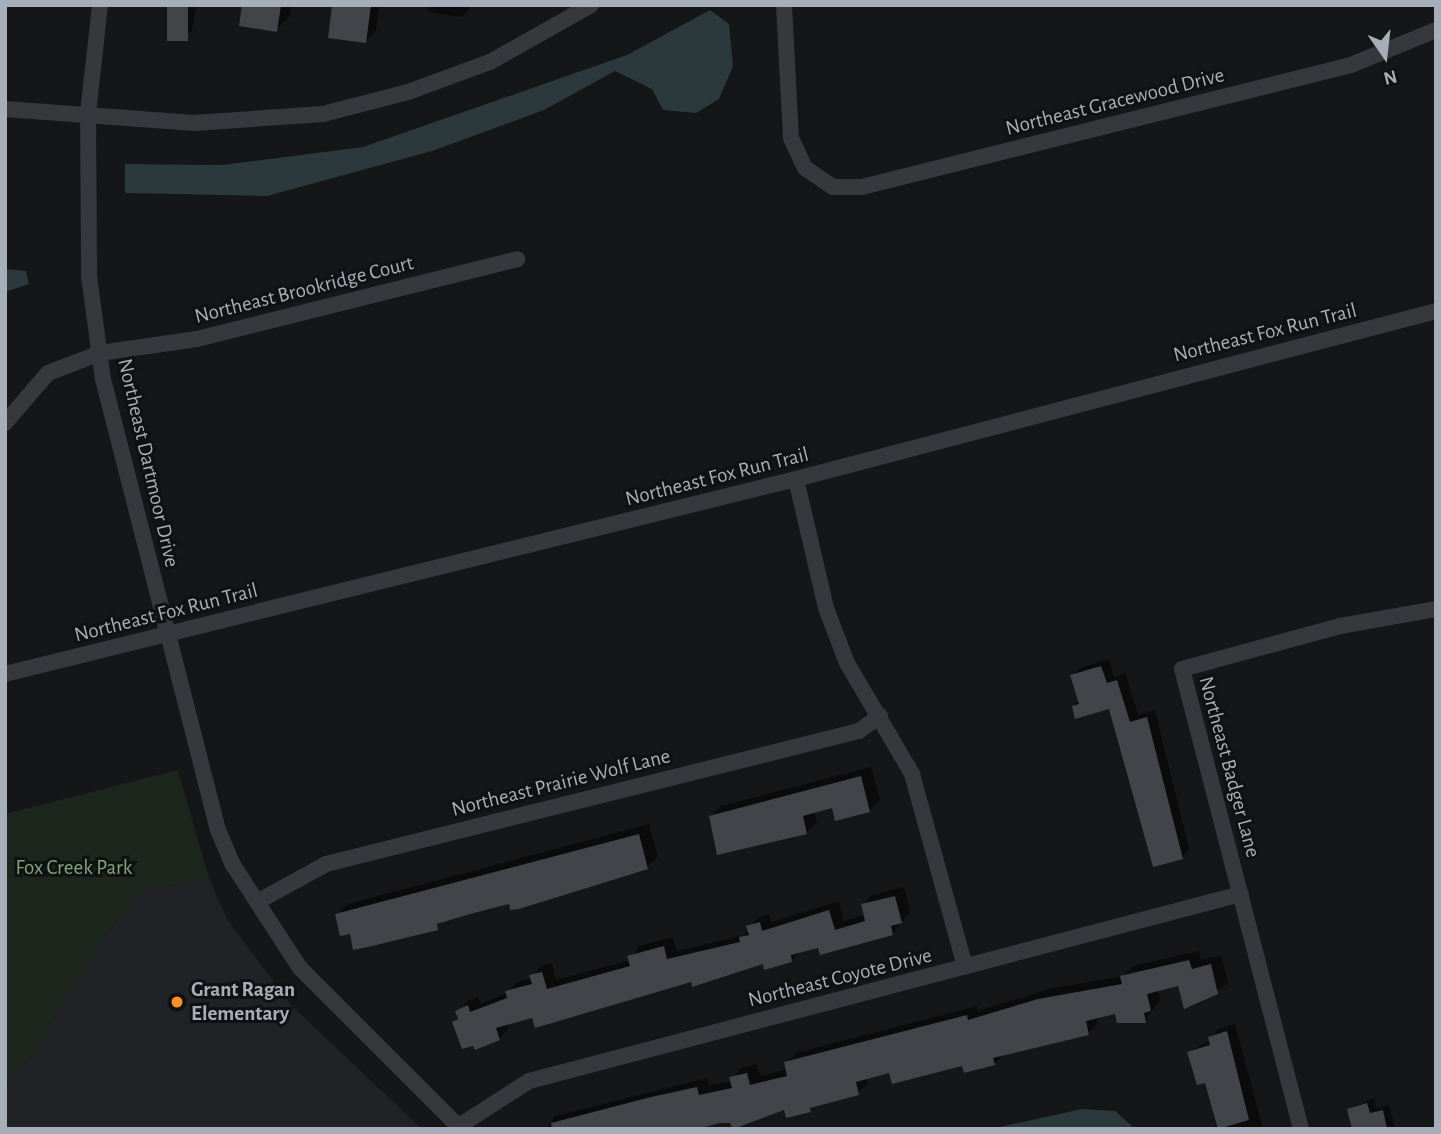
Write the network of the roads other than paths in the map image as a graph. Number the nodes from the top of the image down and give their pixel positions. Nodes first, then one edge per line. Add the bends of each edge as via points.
1 (100, 5) edge
2 (591, 5) edge
3 (784, 5) edge
4 (1436, 30) edge
5 (5, 110) edge
6 (88, 114) junction
7 (517, 259) dead end
8 (1436, 311) edge
9 (100, 353) junction
10 (5, 423) edge
11 (796, 479) junction
12 (1436, 609) edge
13 (167, 634) junction
14 (5, 674) edge
15 (880, 716) junction
16 (1241, 894) junction
17 (257, 902) junction
18 (965, 967) junction
19 (460, 1127) edge
20 (1301, 1129) edge

1 - 6 street, Northeast Dartmoor Drive
2 - 6 street via 490,62 408,92 323,114 194,124
3 - 4 street, Northeast Gracewood Drive via 791,138 805,168 833,187 862,187 1351,65
5 - 6 street
6 - 9 street, Northeast Dartmoor Drive via 87,238
7 - 9 street, Northeast Brookridge Court via 197,339
8 - 11 street, Northeast Fox Run Trail
9 - 10 street, Northeast Brookridge Court via 48,373
9 - 13 street, Northeast Dartmoor Drive
11 - 13 street, Northeast Fox Run Trail
11 - 15 street via 826,608 847,663
12 - 16 street, Northeast Badger Lane via 1340,626 1182,668
13 - 14 street, Northeast Fox Run Trail
13 - 17 street, Northeast Dartmoor Drive via 218,830
15 - 17 street, Northeast Prairie Wolf Lane via 859,731 326,864
15 - 18 street via 912,775 924,809
16 - 18 street, Northeast Coyote Drive
16 - 20 street, Northeast Badger Lane
17 - 19 street, Northeast Dartmoor Drive via 300,968 334,1006
18 - 19 street, Northeast Coyote Drive via 529,1081

